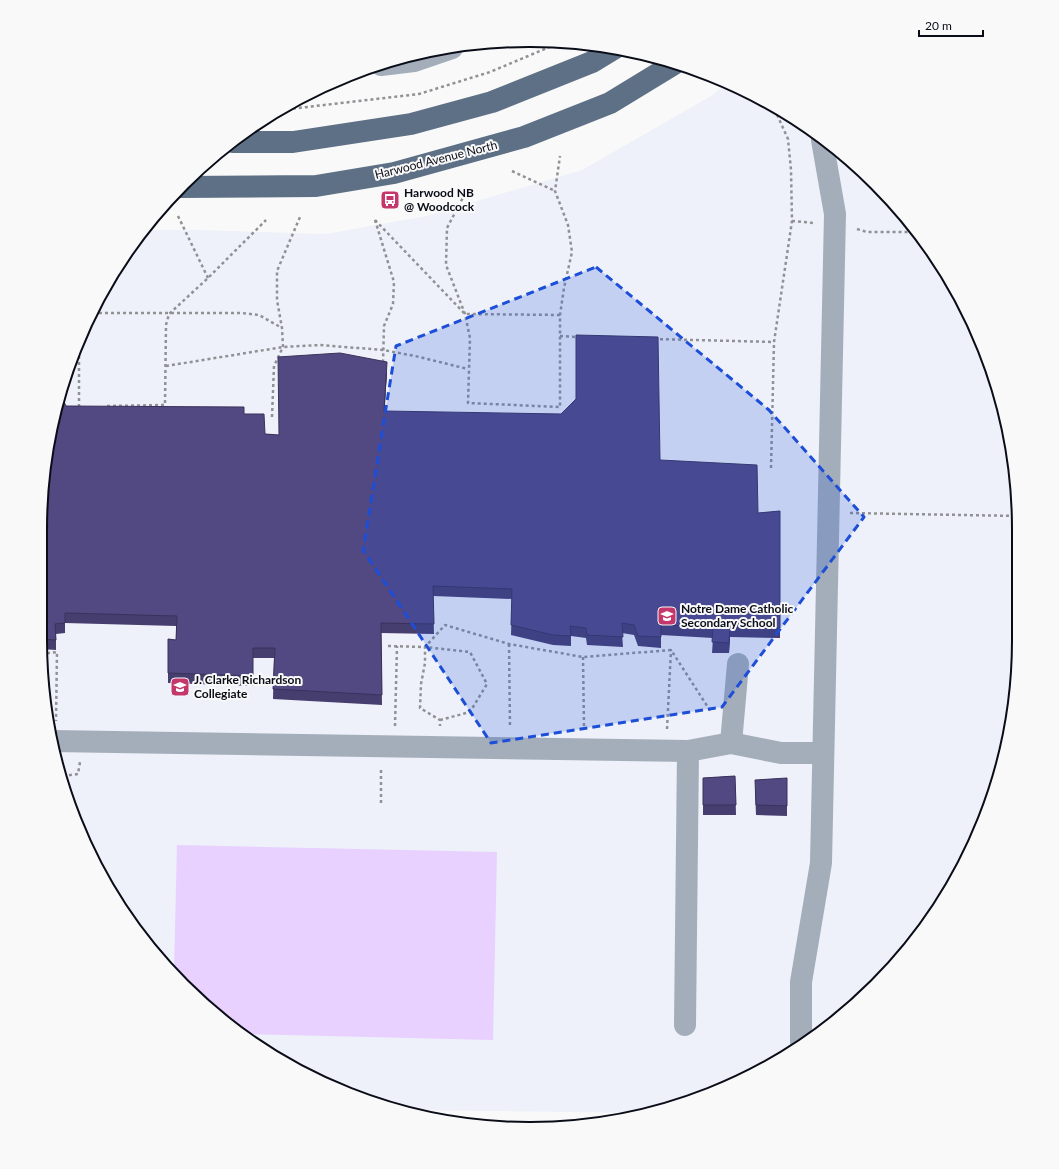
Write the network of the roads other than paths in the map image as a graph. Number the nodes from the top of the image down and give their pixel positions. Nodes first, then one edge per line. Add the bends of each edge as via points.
1 (606, 53) edge
2 (668, 68) edge
3 (243, 142) edge
4 (823, 147) edge
5 (189, 187) edge
6 (738, 664) dead end
7 (58, 741) edge
8 (731, 743) junction
9 (677, 751) junction
10 (824, 753) junction
11 (685, 1025) dead end
12 (801, 1039) edge

1 - 3 main road via 592,62 492,102 411,124 293,142
2 - 5 main road, Harwood Avenue North via 610,102 524,137 394,172 316,186
4 - 10 street via 836,214
6 - 8 street
7 - 9 street
8 - 9 street
8 - 10 street via 781,752
9 - 11 street
10 - 12 street via 821,863 801,982

